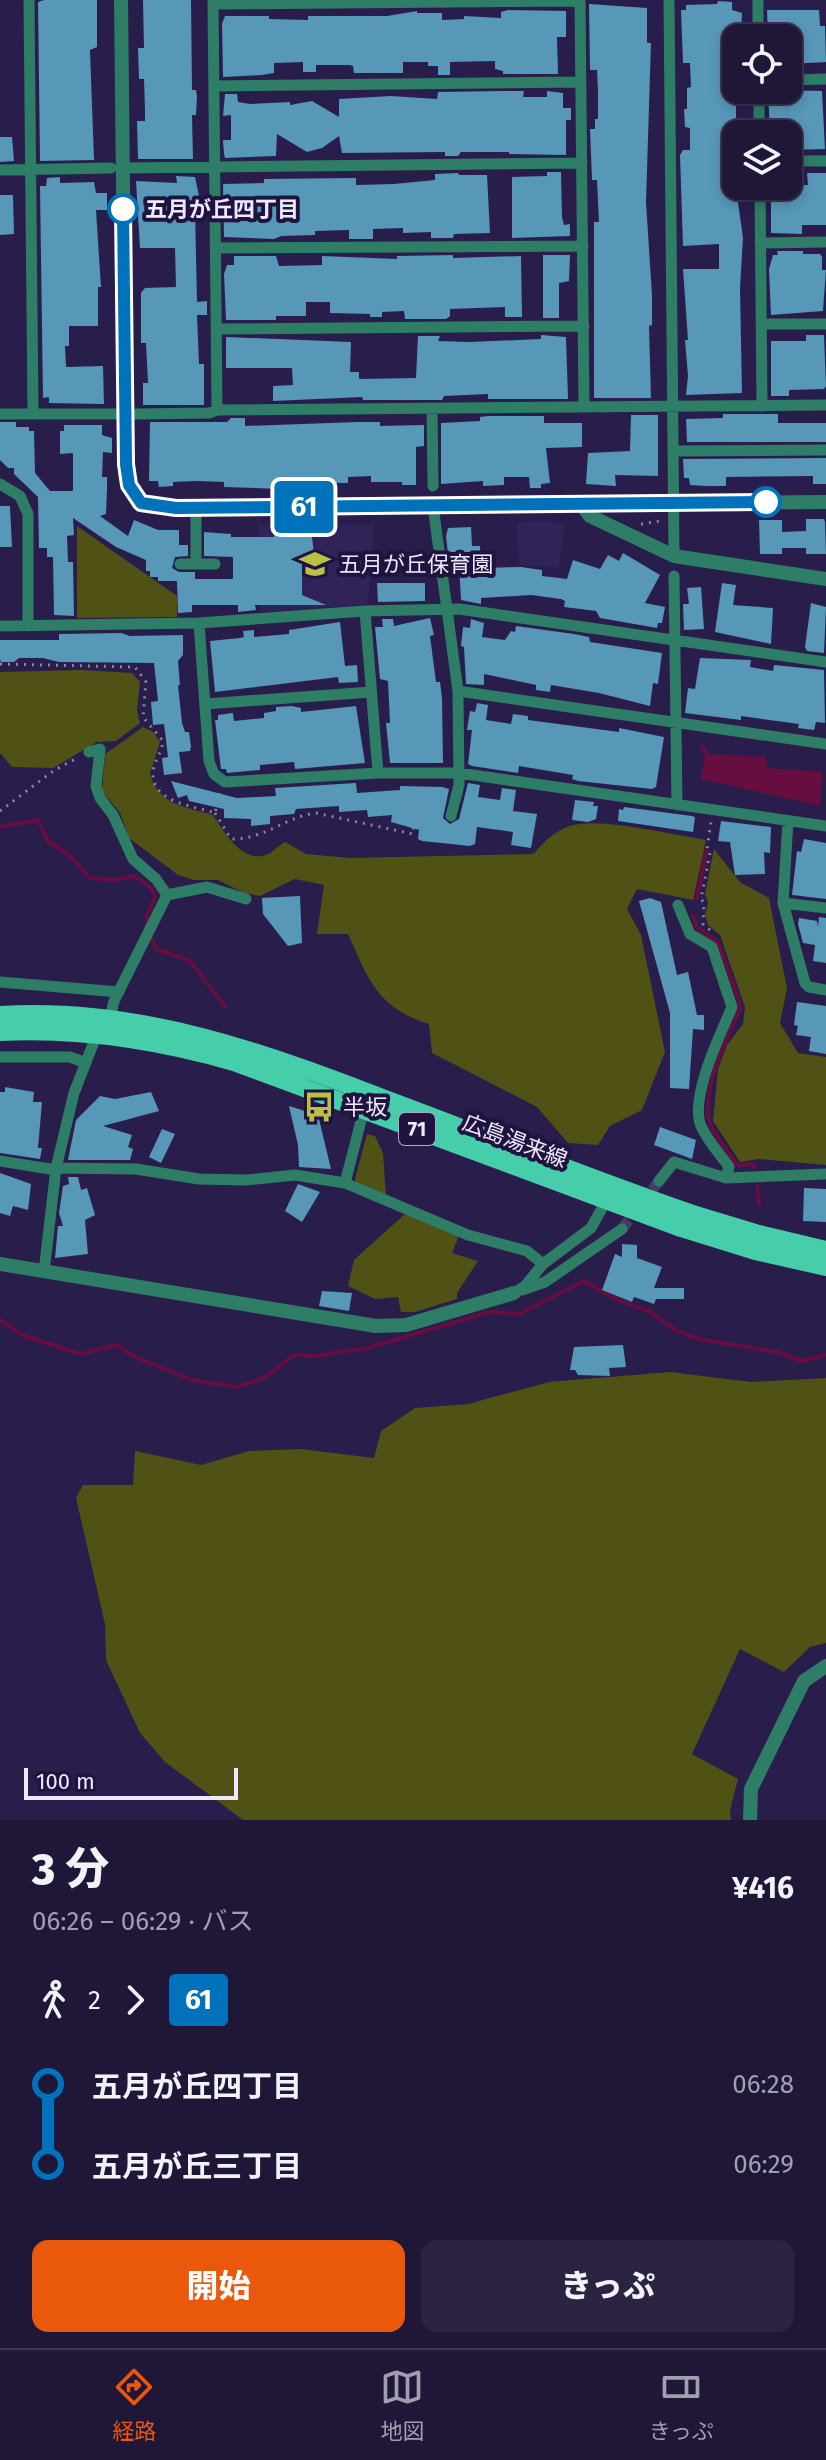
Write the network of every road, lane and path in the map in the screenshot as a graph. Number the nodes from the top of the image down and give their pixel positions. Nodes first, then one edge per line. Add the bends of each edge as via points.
1 (29, 0) edge
2 (121, 0) edge
3 (580, 0) edge
4 (669, 0) edge
5 (758, 0) edge
6 (213, 2) edge
7 (758, 24) edge
8 (826, 79) edge
9 (802, 80) edge
10 (581, 82) junction
11 (214, 86) junction
12 (802, 161) edge
13 (826, 161) edge
14 (582, 163) junction
15 (215, 167) junction
16 (117, 168) junction
17 (30, 169) junction
18 (0, 170) edge
19 (760, 200) edge
20 (826, 242) edge
21 (760, 243) junction
22 (583, 246) junction
23 (216, 248) junction
24 (761, 324) junction
25 (826, 324) edge
26 (584, 326) junction
27 (217, 329) junction
28 (826, 405) edge
29 (762, 406) junction
30 (584, 407) junction
31 (673, 407) junction
32 (432, 409) junction
33 (217, 410) junction
34 (33, 413) junction
35 (0, 414) edge
36 (131, 414) junction
37 (826, 450) edge
38 (674, 451) junction
39 (0, 484) edge
40 (433, 486) dead end
41 (826, 502) edge
42 (675, 503) junction
43 (581, 504) junction
44 (433, 506) junction
45 (196, 508) junction
46 (664, 518) dead end
47 (637, 529) dead end
48 (674, 556) junction
49 (180, 564) dead end
50 (196, 564) junction
51 (215, 564) dead end
52 (674, 576) dead end
53 (826, 579) edge
54 (447, 610) junction
55 (365, 611) junction
56 (199, 623) junction
57 (0, 626) edge
58 (28, 626) junction
59 (675, 640) junction
60 (826, 662) edge
61 (0, 664) edge
62 (458, 691) junction
63 (371, 692) junction
64 (205, 704) junction
65 (676, 723) junction
66 (826, 744) edge
67 (89, 752) joint
68 (378, 773) junction
69 (418, 773) junction
70 (459, 773) junction
71 (222, 780) junction
72 (677, 805) junction
73 (0, 811) edge
74 (713, 811) junction
75 (215, 813) junction
76 (451, 816) dead end
77 (788, 821) junction
78 (826, 826) edge
79 (167, 895) junction
80 (246, 899) dead end
81 (783, 903) junction
82 (678, 905) dead end
83 (826, 908) edge
84 (715, 935) dead end
85 (0, 982) edge
86 (826, 990) edge
87 (119, 992) junction
88 (0, 1015) edge
89 (110, 1018) junction
90 (0, 1032) edge
91 (97, 1034) junction
92 (0, 1057) edge
93 (86, 1063) junction
94 (364, 1109) junction
95 (0, 1161) edge
96 (56, 1169) junction
97 (826, 1174) edge
98 (726, 1178) junction
99 (659, 1181) tunnel mouth
100 (345, 1183) junction
101 (606, 1201) junction
102 (622, 1229) tunnel mouth
103 (826, 1250) edge
104 (0, 1264) edge
105 (543, 1264) junction
106 (826, 1267) edge
107 (44, 1272) junction
108 (514, 1293) junction
109 (826, 1666) edge
110 (750, 1820) edge

1 - 17 street
2 - 16 street
3 - 6 street
3 - 10 street
4 - 31 street
5 - 7 street
6 - 11 street
8 - 9 street
10 - 11 street
10 - 14 street
11 - 15 street
12 - 13 street
14 - 15 street
14 - 22 street
15 - 16 street
15 - 23 street
16 - 17 street
16 - 36 street
17 - 18 street
17 - 34 street
19 - 21 street
20 - 21 street
21 - 24 street
22 - 23 street
22 - 26 street
23 - 27 street
24 - 25 street
24 - 29 street
26 - 27 street
26 - 30 street
27 - 33 street
28 - 29 street
29 - 31 street
30 - 31 street
30 - 32 street
31 - 38 street
32 - 33 street
32 - 40 street
33 - 36 street
34 - 35 street
34 - 36 street
36 - 45 street via 127,478 135,497 147,505
37 - 38 street
38 - 42 street
39 - 58 street via 20,496 28,514
41 - 42 street
42 - 43 street
42 - 48 street
43 - 44 street
43 - 48 street via 590,516
44 - 45 street
44 - 54 street
45 - 50 street
46 - 47 path via 654,524 638,522
48 - 53 street
49 - 50 street
50 - 51 street
52 - 59 street
54 - 55 street
54 - 59 street
54 - 62 street
55 - 56 street
55 - 63 street
56 - 58 street
56 - 64 street
57 - 58 street
59 - 60 street
59 - 65 street
61 - 75 path via 135,667 146,684 144,718 163,741 153,769 155,782 174,801
62 - 65 street
62 - 70 street
63 - 64 street
63 - 68 street
64 - 71 street via 209,761
65 - 66 street
65 - 72 street
67 - 73 path via 53,771
67 - 79 street via 100,749 96,790 133,859
68 - 69 street
68 - 71 street
69 - 70 street
69 - 75 path via 413,834 316,813 252,839 231,839
70 - 72 street
70 - 76 street
71 - 75 path
72 - 74 street
74 - 77 street
74 - 84 path via 701,899 703,924
77 - 78 street
77 - 81 street
79 - 80 street via 207,887
79 - 87 street
81 - 83 street
81 - 86 street via 805,983
82 - 98 street via 690,934 712,947 732,1007 708,1062 699,1108 700,1125 729,1167
85 - 87 street
87 - 89 street
88 - 89 main road, 広島湯来線 / 71
89 - 103 main road, 広島湯来線 / 71 via 236,1044 651,1200
90 - 91 main road, 広島湯来線 / 71
91 - 93 street
91 - 94 main road, 広島湯来線 / 71 via 223,1059
92 - 93 street via 70,1057
93 - 96 street
94 - 100 street
94 - 101 main road, 広島湯来線 / 71
95 - 96 street
96 - 100 street via 136,1169 230,1180 295,1175
96 - 107 street
97 - 98 street
98 - 99 street via 674,1162
100 - 105 street via 468,1235 527,1251
101 - 105 street via 591,1228
101 - 106 main road, 広島湯来線 / 71 via 722,1241
102 - 108 street via 545,1282
104 - 107 street
105 - 108 street
107 - 108 street via 376,1326 406,1325
109 - 110 street via 804,1681 751,1789

